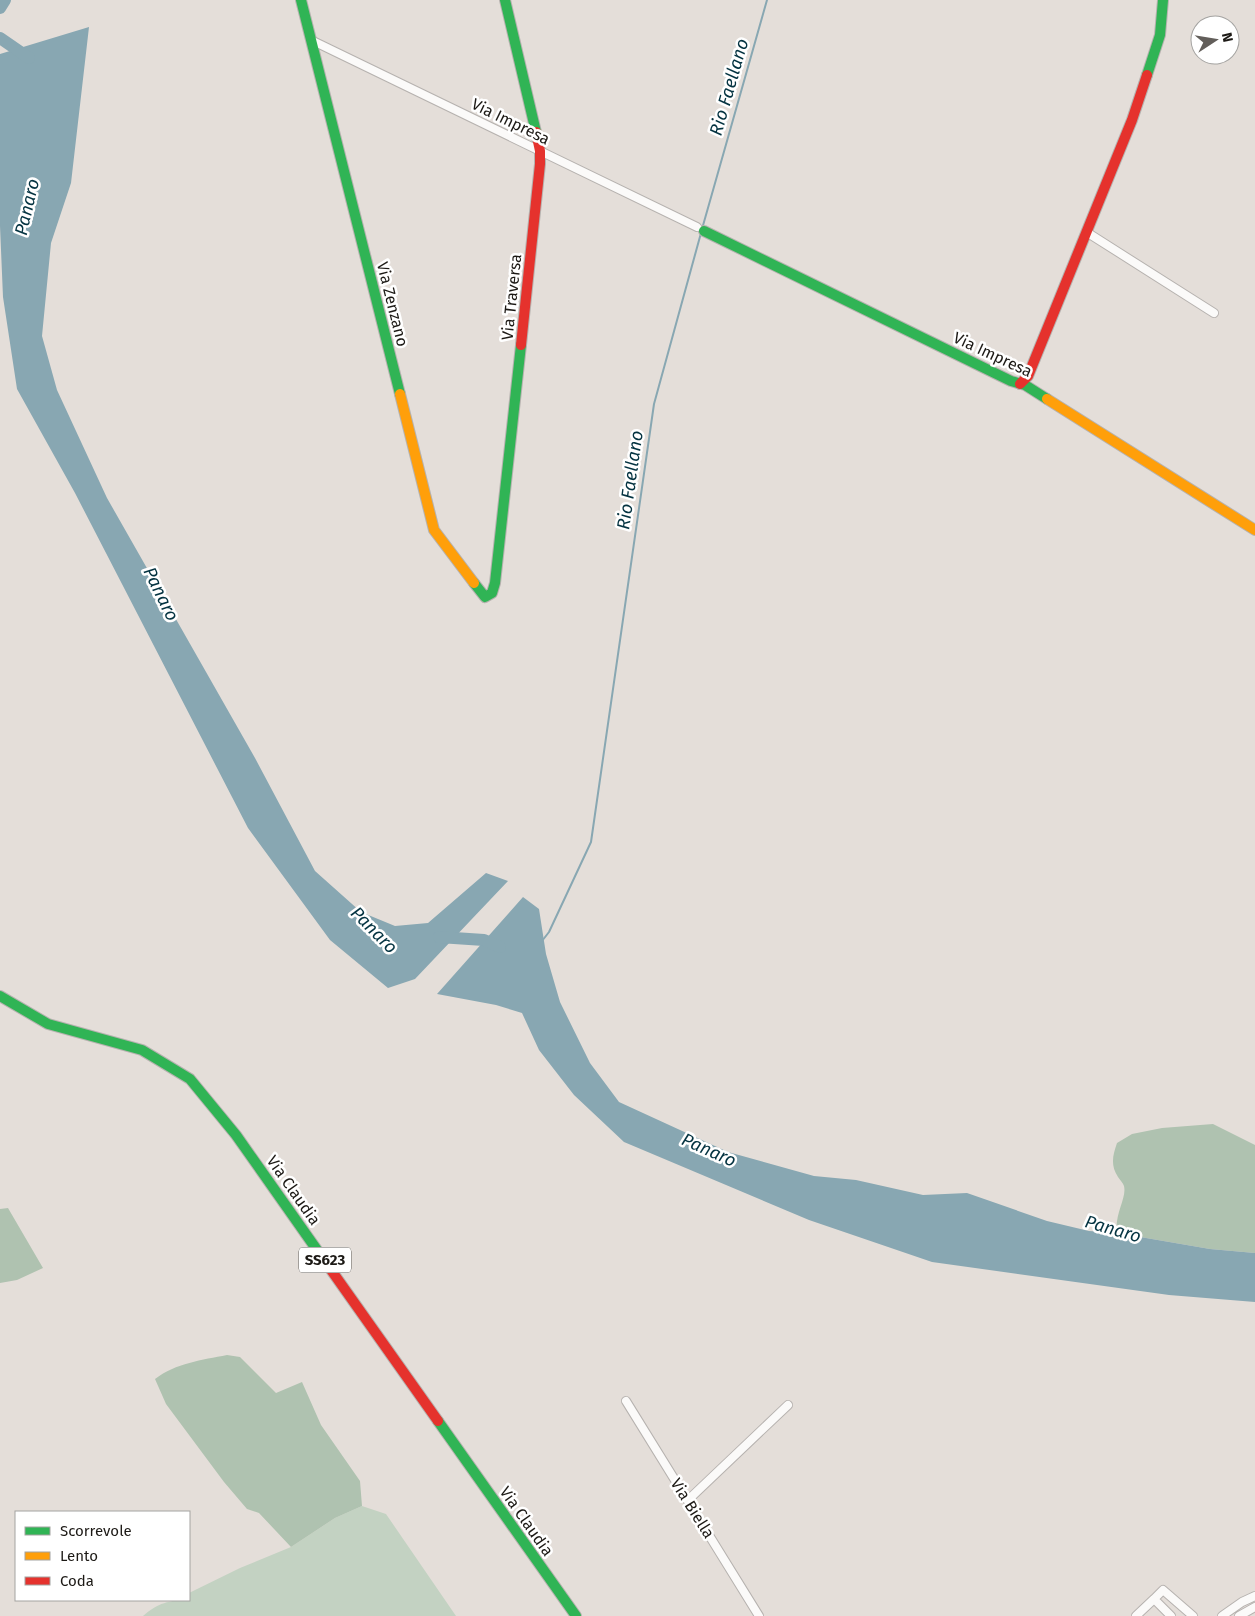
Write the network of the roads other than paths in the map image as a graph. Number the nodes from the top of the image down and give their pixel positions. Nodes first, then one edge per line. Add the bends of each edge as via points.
1 (301, 0) edge
2 (505, 0) edge
3 (1163, 0) edge
4 (313, 41) junction
5 (540, 151) junction
6 (701, 229) joint
7 (1088, 233) junction
8 (1214, 313) dead end
9 (1020, 384) junction
10 (1255, 530) edge
11 (488, 597) joint
12 (0, 996) edge
13 (626, 1401) dead end
14 (788, 1405) dead end
15 (688, 1500) junction
16 (1255, 1596) edge
17 (1154, 1598) junction
18 (1255, 1607) edge
19 (576, 1616) edge
20 (759, 1616) edge
21 (1136, 1616) edge
22 (1171, 1616) edge
23 (1193, 1616) edge
24 (1222, 1616) edge
25 (1239, 1616) edge

1 - 4 street, Via Zenzano
2 - 5 street, Via Traversa
3 - 7 street via 1160,35 1132,120
4 - 5 street, Via Impresa
4 - 11 street, Via Zenzano via 434,530 479,592
5 - 6 street, Via Impresa
5 - 11 street, Via Traversa via 495,583
6 - 9 street, Via Impresa
7 - 8 street
7 - 9 street via 1028,376
9 - 10 street, Via Impresa
12 - 19 street, Via Claudia / SS623 via 48,1024 142,1050 190,1079 242,1143
13 - 15 street, Via Biella
14 - 15 street
15 - 20 street, Via Biella
16 - 24 street
17 - 21 street
17 - 22 street
17 - 23 street via 1163,1590
18 - 25 street

